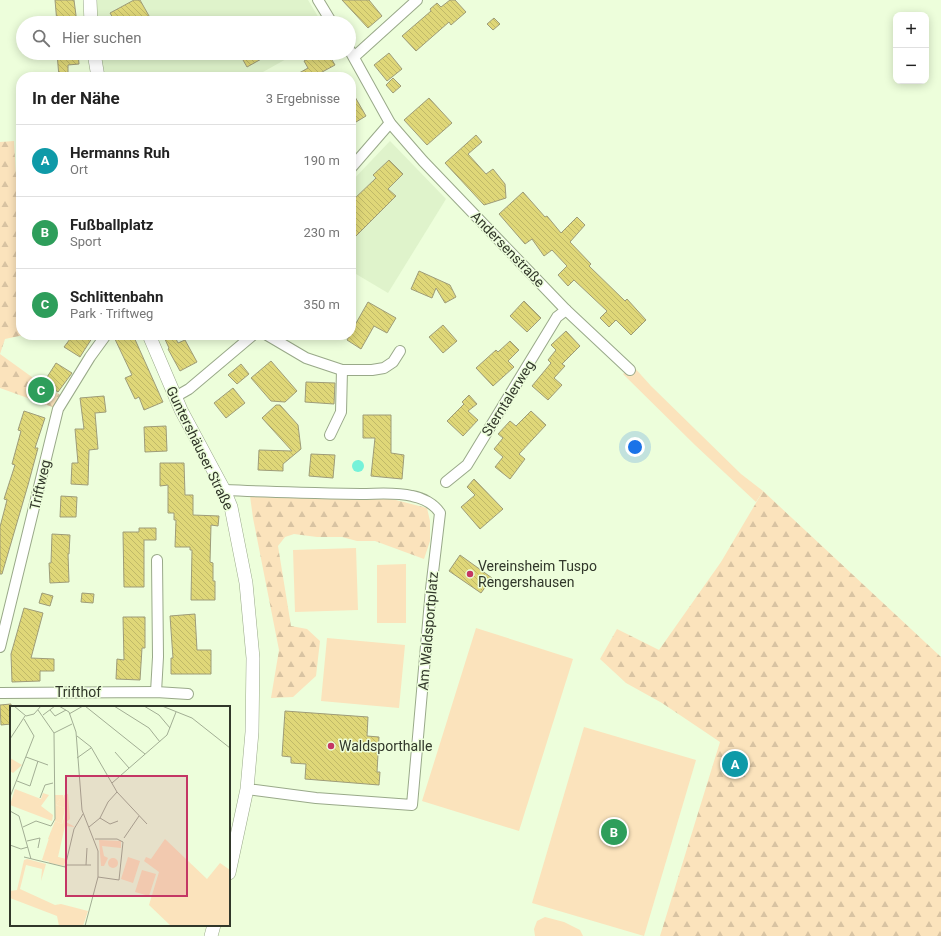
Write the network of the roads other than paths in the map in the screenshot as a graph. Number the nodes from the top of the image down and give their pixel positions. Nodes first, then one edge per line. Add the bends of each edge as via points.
1 (90, 0) edge
2 (318, 0) edge
3 (417, 0) edge
4 (91, 16) edge
5 (328, 16) edge
6 (356, 50) edge
7 (95, 60) edge
8 (356, 60) edge
9 (97, 72) edge
10 (390, 124) junction
11 (356, 162) edge
12 (566, 310) junction
13 (102, 340) edge
14 (151, 340) edge
15 (247, 340) edge
16 (275, 340) edge
17 (400, 352) dead end
18 (342, 370) junction
19 (630, 370) dead end
20 (176, 397) junction
21 (330, 435) dead end
22 (446, 482) dead end
23 (224, 490) junction
24 (157, 560) dead end
25 (0, 647) edge
26 (156, 692) junction
27 (0, 693) edge
28 (188, 694) dead end
29 (247, 789) junction
30 (230, 868) edge
31 (214, 926) edge
32 (211, 936) edge

1 - 4 street
2 - 5 street
3 - 6 street
7 - 9 street
8 - 10 street, Andersenstraße
10 - 11 street
10 - 12 street, Andersenstraße
12 - 19 street, Andersenstraße
12 - 22 street, Sterntalerweg via 557,317 467,465
13 - 25 street, Triftweg via 58,409
14 - 20 street, Guntershäuser Straße
15 - 20 street
16 - 18 street via 306,358
17 - 18 street via 393,362 384,368
18 - 21 street via 341,412
20 - 23 street, Guntershäuser Straße
23 - 29 street, Guntershäuser Straße via 231,507 246,583 253,658 252,732
23 - 29 street, Am Waldsportplatz via 394,493 428,502 440,514 412,805 316,798
24 - 26 street
26 - 27 street, Trifthof
26 - 28 street, Trifthof
29 - 30 street, Guntershäuser Straße
31 - 32 street

